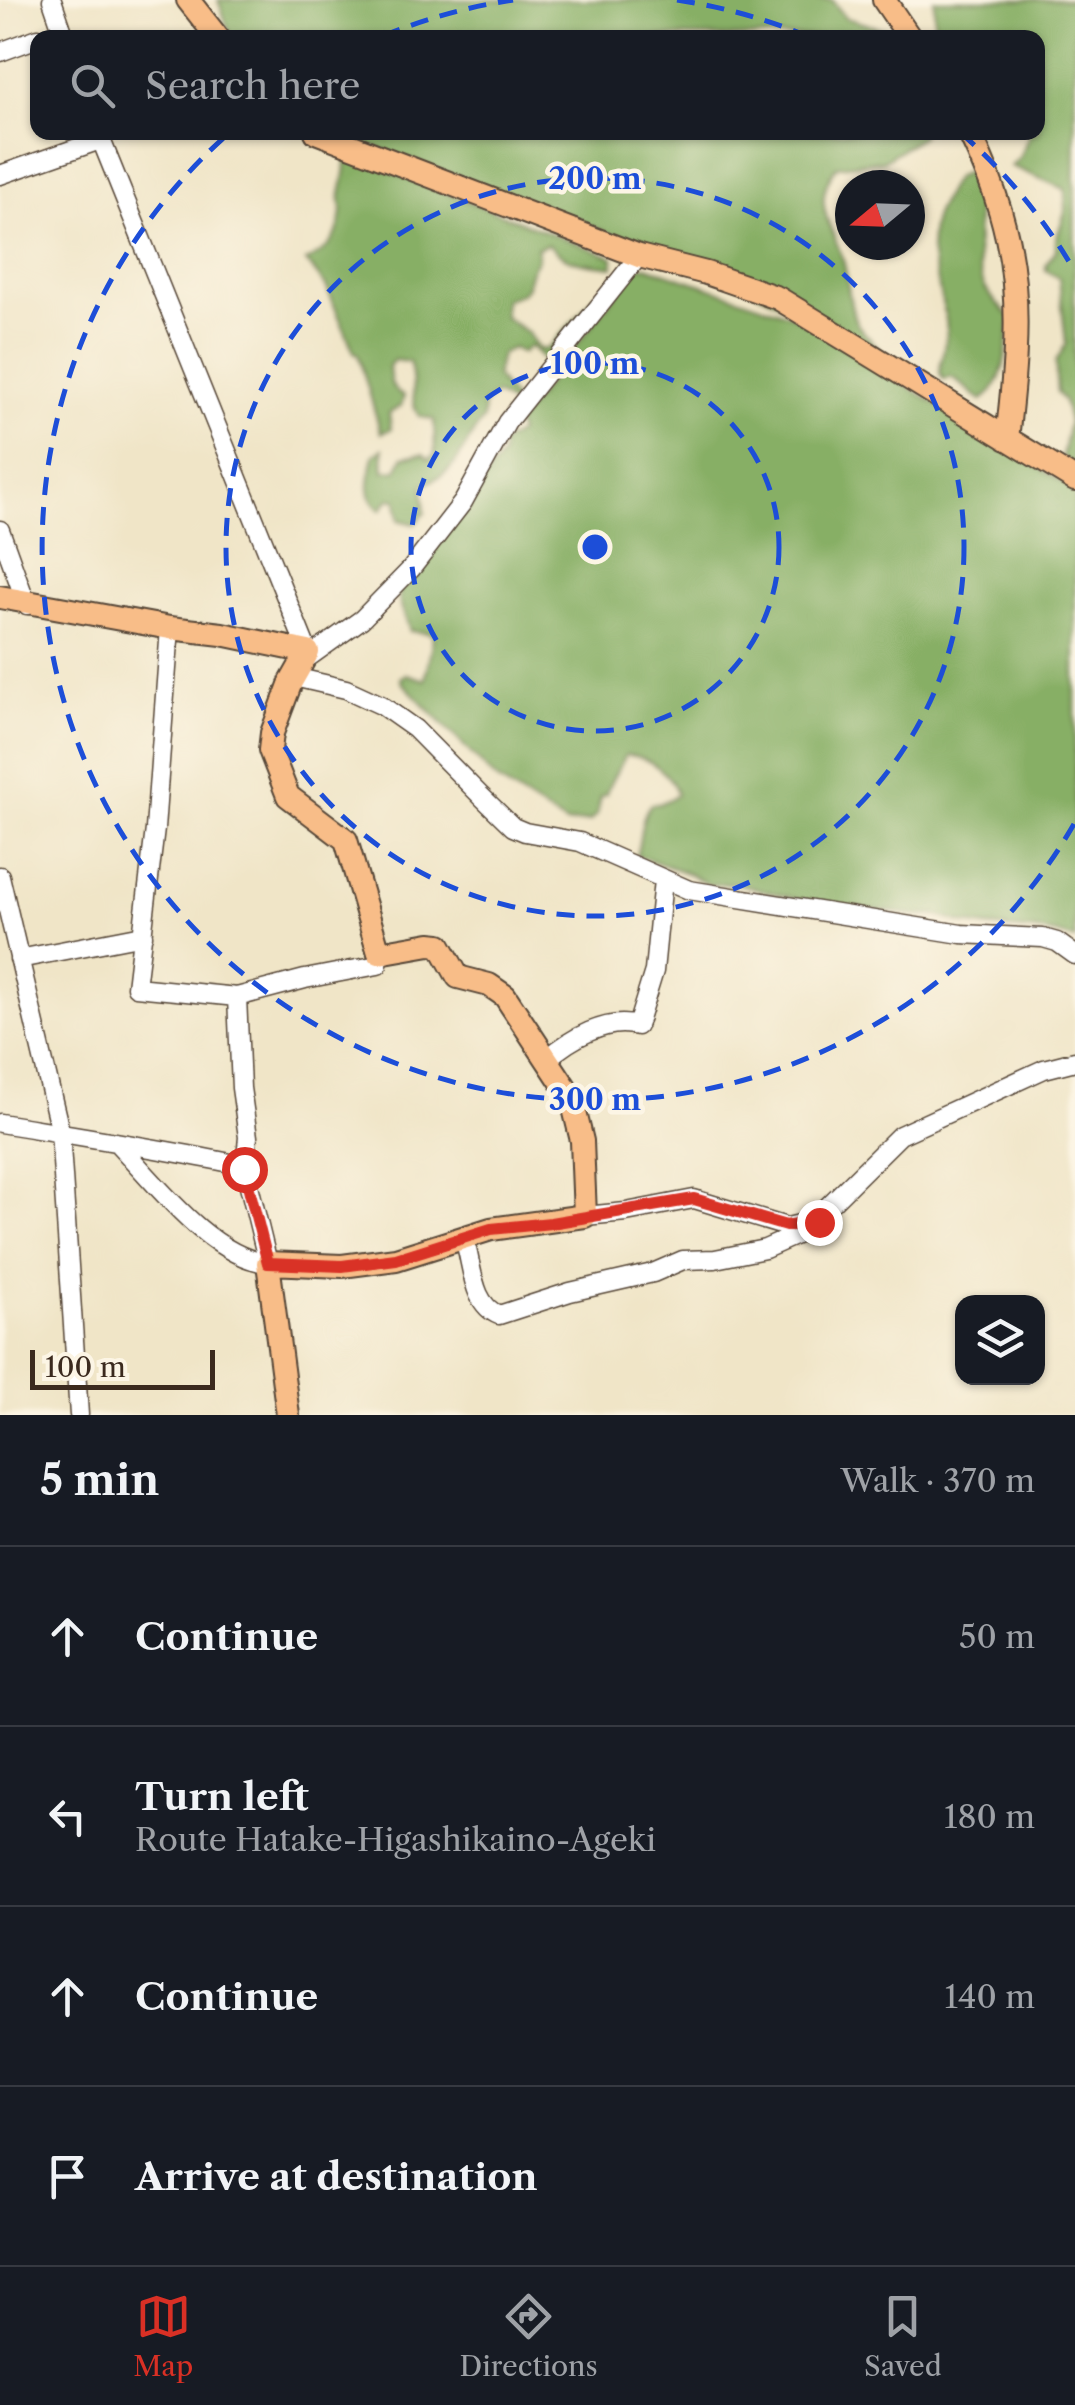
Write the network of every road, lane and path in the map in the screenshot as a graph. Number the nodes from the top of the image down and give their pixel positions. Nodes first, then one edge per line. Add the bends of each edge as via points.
1 (52, 0) edge
2 (188, 0) edge
3 (884, 0) edge
4 (63, 30) edge
5 (212, 30) edge
6 (905, 30) edge
7 (30, 41) edge
8 (0, 52) edge
9 (89, 140) edge
10 (101, 140) edge
11 (337, 140) edge
12 (972, 140) edge
13 (0, 175) edge
14 (639, 256) junction
15 (1007, 438) junction
16 (1075, 480) edge
17 (0, 530) edge
18 (0, 597) edge
19 (28, 604) junction
20 (170, 628) junction
21 (308, 652) junction
22 (0, 876) edge
23 (662, 880) junction
24 (143, 935) junction
25 (379, 953) junction
26 (1075, 955) edge
27 (19, 958) junction
28 (237, 997) junction
29 (547, 1059) junction
30 (1075, 1061) edge
31 (0, 1123) edge
32 (60, 1130) junction
33 (118, 1144) junction
34 (244, 1169) junction
35 (823, 1214) junction
36 (585, 1216) junction
37 (464, 1240) junction
38 (268, 1263) junction
39 (80, 1415) edge
40 (288, 1415) edge

1 - 4 street
2 - 5 main road
3 - 6 main road
7 - 8 street
9 - 13 street
10 - 21 street
11 - 14 main road
12 - 15 main road via 1001,211 1018,301
14 - 15 main road via 778,298
14 - 21 street via 507,422 462,502 411,569 362,618 309,657
15 - 16 main road
17 - 19 street
18 - 19 main road
19 - 20 main road
20 - 21 main road
20 - 24 street
21 - 23 street via 294,676 381,704 514,826 580,842
21 - 25 main road via 291,682 270,750 288,796 346,840
22 - 27 street
23 - 26 street via 944,931 1042,938
23 - 29 street via 654,970 637,1026 612,1024
24 - 27 street
24 - 28 street via 136,988
25 - 28 street via 378,965
25 - 29 main road via 440,945 458,978 499,990
27 - 32 street
28 - 34 street via 248,1136
29 - 36 main road via 575,1109
30 - 35 street via 1044,1068 900,1135
31 - 32 street
32 - 33 street
32 - 39 street
33 - 34 street
33 - 38 street via 202,1232 234,1253
34 - 38 street
35 - 36 street via 786,1226 694,1199
35 - 37 street via 813,1228 765,1249 682,1260 499,1315 480,1296
36 - 37 main road via 491,1229
37 - 38 main road via 342,1266
38 - 40 main road

